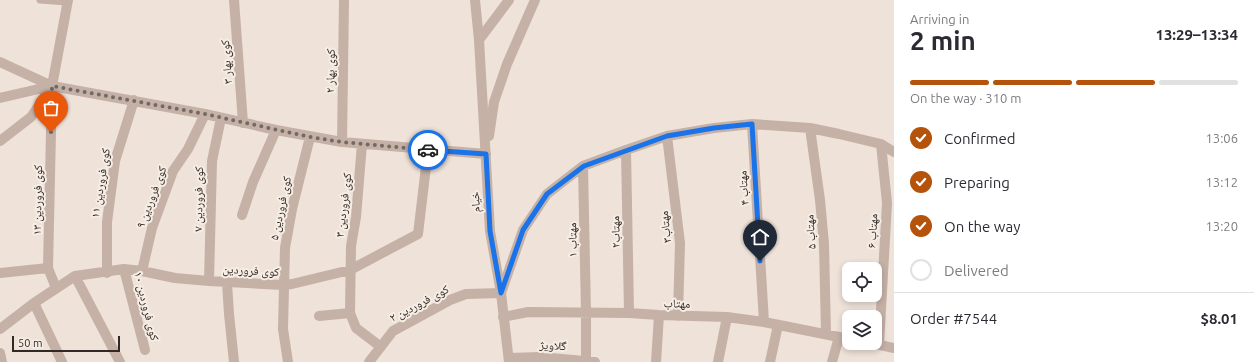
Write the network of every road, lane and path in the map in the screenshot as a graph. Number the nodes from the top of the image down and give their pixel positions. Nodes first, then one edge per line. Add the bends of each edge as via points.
1 (40, 0) edge
2 (234, 0) edge
3 (344, 0) edge
4 (475, 0) edge
5 (509, 0) edge
6 (535, 0) edge
7 (68, 1) edge
8 (479, 40) junction
9 (0, 62) edge
10 (52, 86) junction
11 (0, 98) edge
12 (134, 100) junction
13 (205, 114) junction
14 (221, 118) junction
15 (243, 123) junction
16 (752, 124) junction
17 (810, 128) junction
18 (276, 130) junction
19 (667, 136) junction
20 (310, 137) junction
21 (0, 141) edge
22 (342, 142) junction
23 (362, 144) junction
24 (880, 144) junction
25 (428, 150) junction
26 (626, 150) junction
27 (894, 152) edge
28 (486, 154) junction
29 (584, 166) junction
30 (242, 215) dead end
31 (48, 268) junction
32 (124, 269) junction
33 (350, 270) junction
34 (142, 271) junction
35 (0, 273) edge
36 (107, 273) junction
37 (75, 276) junction
38 (209, 281) junction
39 (227, 283) junction
40 (283, 285) junction
41 (56, 288) junction
42 (501, 293) junction
43 (34, 303) junction
44 (878, 310) edge
45 (350, 313) junction
46 (586, 313) junction
47 (629, 313) junction
48 (659, 315) junction
49 (319, 316) dead end
50 (678, 316) junction
51 (503, 317) junction
52 (727, 317) junction
53 (764, 322) junction
54 (778, 325) junction
55 (0, 329) edge
56 (826, 334) junction
57 (842, 338) edge
58 (842, 342) edge
59 (882, 345) edge
60 (381, 347) junction
61 (894, 348) edge
62 (145, 350) dead end
63 (0, 353) edge
64 (509, 360) edge
65 (2, 362) edge
66 (62, 362) edge
67 (120, 362) edge
68 (234, 362) edge
69 (288, 362) edge
70 (369, 362) edge
71 (589, 362) edge
72 (656, 362) edge
73 (718, 362) edge
74 (770, 362) edge
75 (832, 362) edge

1 - 7 lane
2 - 15 street, کوی بهار ۳
3 - 22 street, کوی بهار ۲
4 - 8 street, خیام
5 - 8 street
6 - 28 street via 507,64 494,102
7 - 10 street
8 - 28 street, خیام
9 - 10 street
10 - 11 street
10 - 12 street
10 - 21 street via 31,117
10 - 31 street, کوی فروردین ۱۳
12 - 13 street
12 - 36 street, کوی فروردین ۱۱ via 115,161 107,222
13 - 14 street
13 - 34 street, کوی فروردین ۹ via 188,150 173,171 152,228
14 - 15 street
14 - 38 street, کوی فروردین ۷ via 212,161
15 - 18 street
16 - 17 street
16 - 19 street
16 - 53 street, مهتاب ۴
17 - 24 street
17 - 56 street, مهتاب ۵ via 824,244
18 - 20 street
18 - 30 street via 253,182
19 - 26 street
19 - 50 street, مهتاب۳ via 680,243
20 - 22 street
20 - 40 street, کوی فروردین ۵ via 285,248
22 - 23 street
23 - 25 street
23 - 33 street, کوی فروردین ۳
24 - 27 street
24 - 44 street, مهتاب ۶ via 887,203
25 - 28 street
25 - 33 street, کوی فروردین via 418,234
26 - 29 street
26 - 47 street, مهتاب۲
28 - 42 street, خیام via 490,231
29 - 42 street via 547,194 523,230
29 - 46 street, مهتاب ۱
31 - 35 street
31 - 41 street, کوی فروردین ۱۳
32 - 34 street, کوی فروردین
32 - 36 street, کوی فروردین
32 - 62 street, کوی فروردین ۱۰
33 - 40 street, کوی فروردین
33 - 45 street
34 - 38 street, کوی فروردین via 175,278
36 - 37 street, کوی فروردین
37 - 41 street
37 - 67 street
38 - 39 street, کوی فروردین
39 - 40 street, کوی فروردین
39 - 68 street
40 - 69 street, کوی فروردین ۵ via 283,329
41 - 43 street
42 - 51 street, خیام
42 - 60 street, کوی فروردین ۲ via 466,294 450,300 393,331
43 - 55 street
43 - 66 street
45 - 49 street
45 - 60 street via 356,328
46 - 47 street, مهتاب
46 - 51 street, مهتاب via 528,312
46 - 71 street, مهتاب ۱
47 - 48 street, مهتاب
48 - 50 street, مهتاب
48 - 72 street
50 - 52 street, مهتاب
51 - 64 street, خیام
52 - 53 street, مهتاب
52 - 73 street
53 - 54 street, مهتاب
54 - 56 street, مهتاب
54 - 74 street
56 - 57 street, مهتاب
58 - 75 street
59 - 61 street
60 - 70 street, کوی فروردین ۲
63 - 65 street
64 - 71 street, گلاویژ via 540,356

